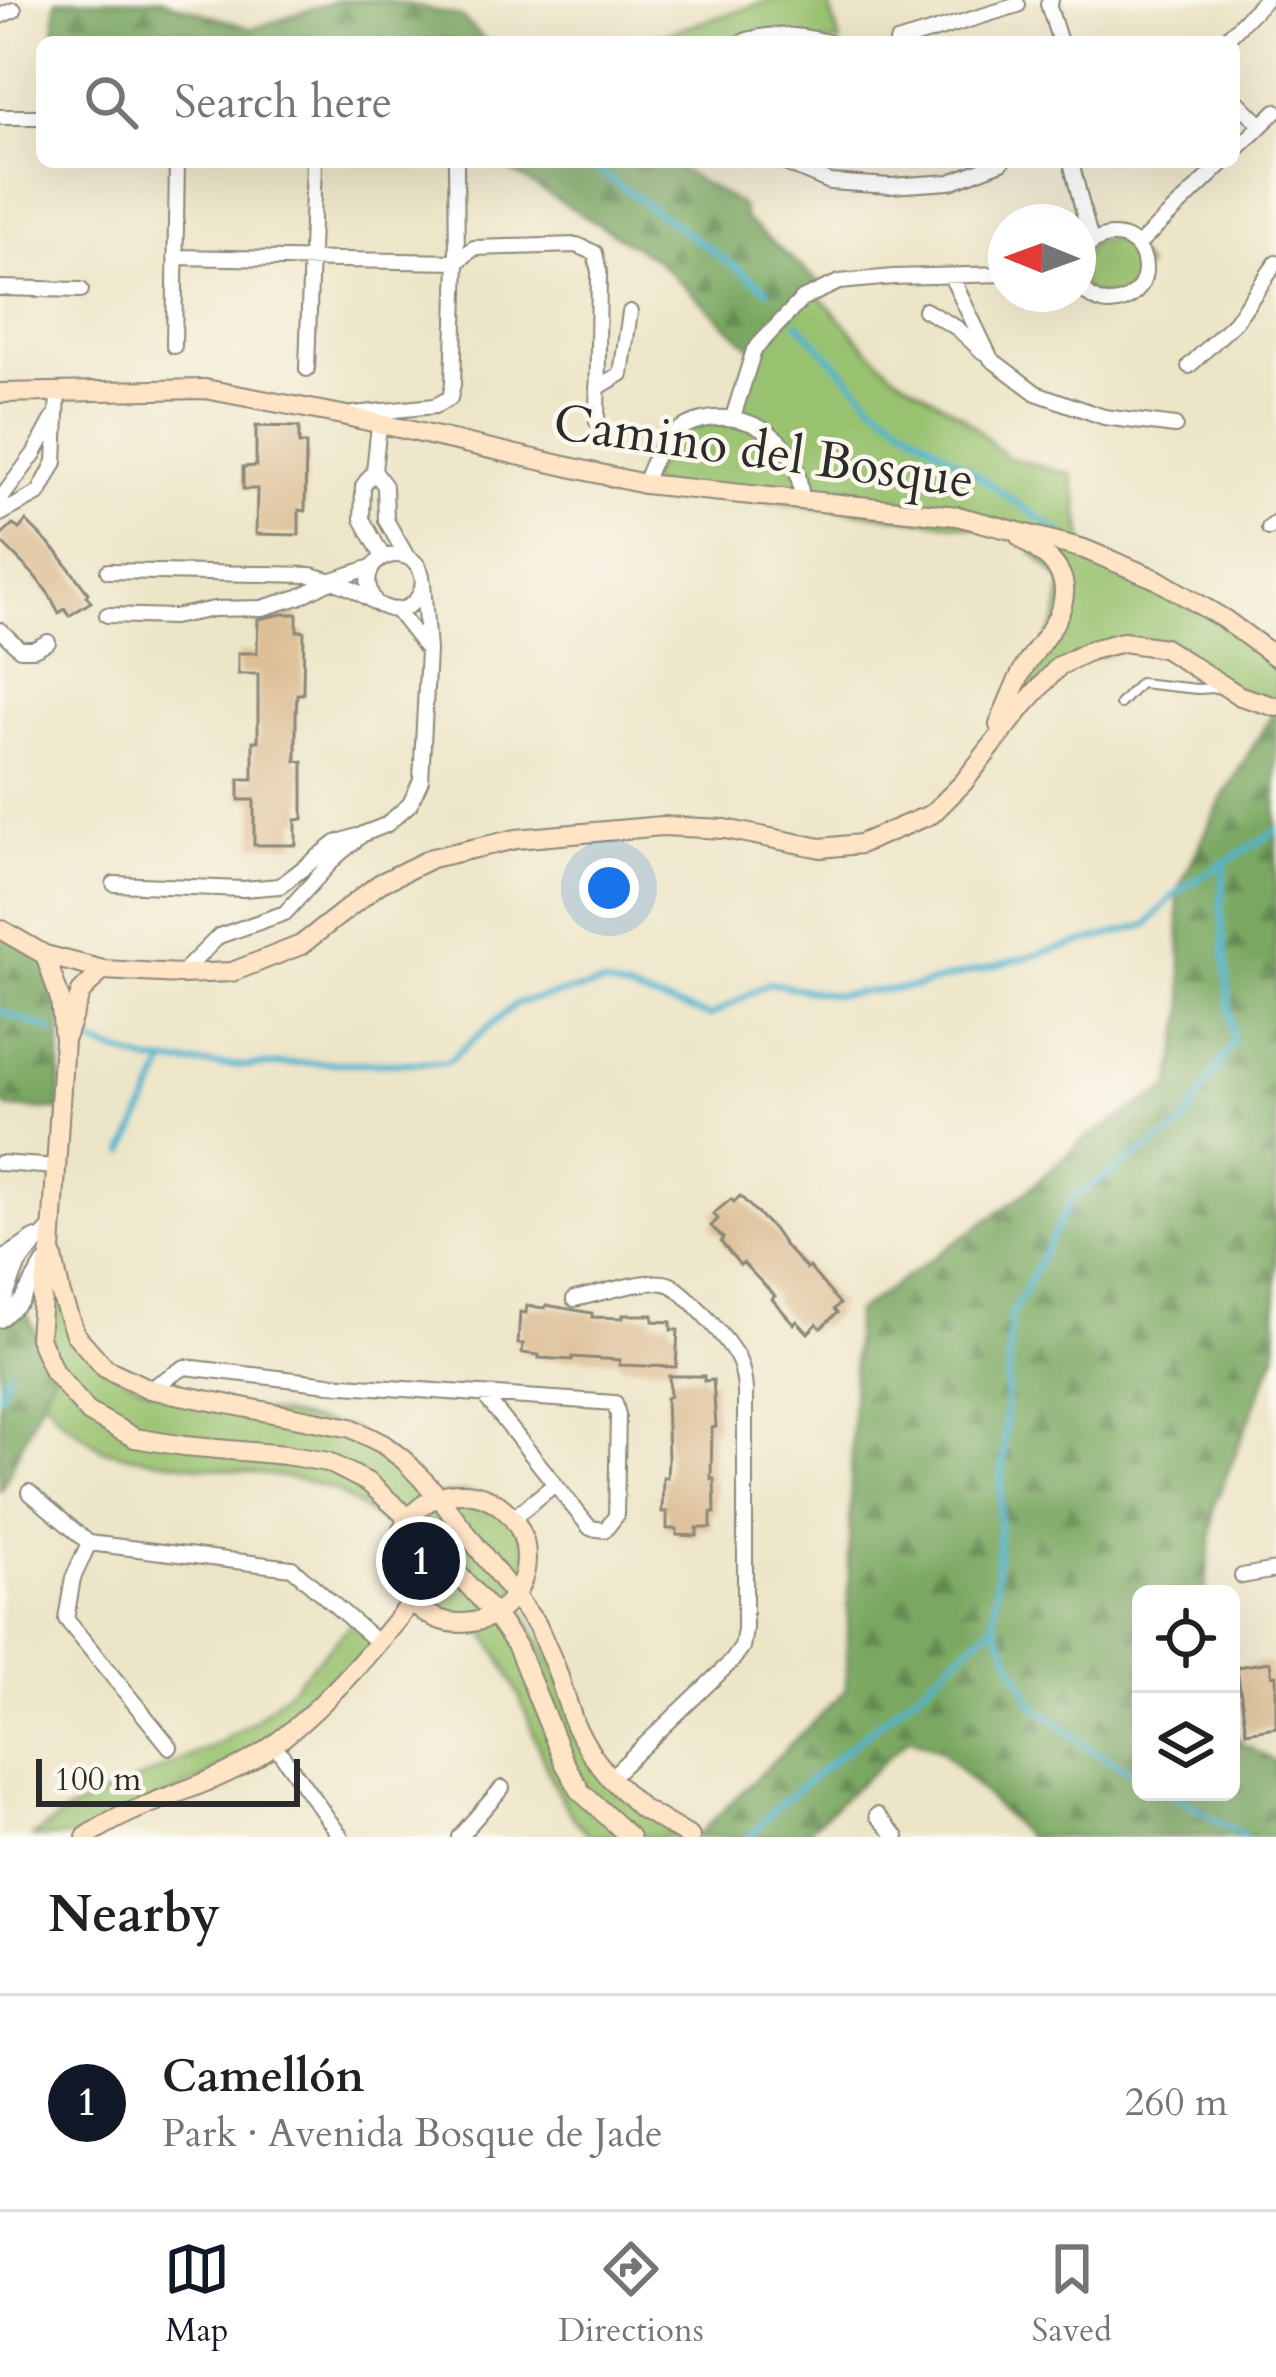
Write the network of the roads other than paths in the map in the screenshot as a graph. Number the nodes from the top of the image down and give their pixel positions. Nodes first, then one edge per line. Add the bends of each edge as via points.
1 (1051, 0) edge
2 (1265, 0) edge
3 (1018, 5) dead end
4 (758, 36) edge
5 (804, 36) edge
6 (917, 36) edge
7 (1058, 36) edge
8 (1229, 36) edge
9 (1240, 104) edge
10 (1276, 111) edge
11 (0, 116) edge
12 (36, 117) edge
13 (1261, 125) junction
14 (1240, 146) edge
15 (177, 168) edge
16 (314, 168) edge
17 (456, 168) edge
18 (797, 168) edge
19 (986, 168) edge
20 (1072, 168) edge
21 (1217, 168) edge
22 (1082, 204) edge
23 (1096, 240) edge
24 (1137, 246) junction
25 (175, 257) junction
26 (311, 260) junction
27 (457, 262) junction
28 (1276, 263) edge
29 (988, 275) edge
30 (951, 276) junction
31 (0, 288) edge
32 (81, 290) dead end
33 (1096, 299) edge
34 (925, 310) dead end
35 (630, 312) dead end
36 (174, 346) dead end
37 (991, 359) junction
38 (1190, 366) dead end
39 (308, 369) dead end
40 (597, 388) junction
41 (58, 391) junction
42 (0, 393) edge
43 (55, 415) junction
44 (342, 415) junction
45 (733, 417) junction
46 (597, 422) dead end
47 (379, 425) junction
48 (1174, 426) dead end
49 (374, 471) junction
50 (644, 484) junction
51 (802, 499) junction
52 (0, 500) edge
53 (0, 514) edge
54 (1012, 532) junction
55 (407, 557) junction
56 (377, 562) junction
57 (109, 571) dead end
58 (332, 580) junction
59 (423, 582) junction
60 (376, 603) junction
61 (397, 611) junction
62 (107, 615) dead end
63 (0, 630) edge
64 (48, 642) dead end
65 (428, 651) junction
66 (1276, 656) edge
67 (1223, 687) junction
68 (1120, 704) dead end
69 (1276, 707) edge
70 (991, 747) junction
71 (363, 834) junction
72 (113, 884) dead end
73 (0, 929) edge
74 (45, 955) junction
75 (103, 970) junction
76 (182, 974) junction
77 (64, 1039) junction
78 (0, 1163) edge
79 (57, 1167) junction
80 (53, 1226) junction
81 (51, 1251) junction
82 (0, 1296) edge
83 (574, 1299) dead end
84 (0, 1316) edge
85 (149, 1388) junction
86 (484, 1395) junction
87 (555, 1484) junction
88 (29, 1492) dead end
89 (437, 1496) junction
90 (408, 1518) junction
91 (513, 1518) junction
92 (89, 1543) junction
93 (1276, 1570) edge
94 (1242, 1576) dead end
95 (515, 1596) junction
96 (411, 1602) junction
97 (495, 1615) junction
98 (378, 1643) junction
99 (274, 1744) junction
100 (170, 1747) dead end
101 (610, 1778) junction
102 (502, 1787) dead end
103 (636, 1802) junction
104 (877, 1815) dead end
105 (623, 1831) edge
106 (96, 1834) edge
107 (341, 1837) edge
108 (459, 1837) edge
109 (690, 1837) edge
110 (897, 1837) edge

1 - 7 street
2 - 8 street
3 - 6 street
4 - 5 street
9 - 13 street
10 - 13 street
11 - 12 street
13 - 14 street
15 - 25 street
16 - 26 street
17 - 27 street
18 - 19 street via 830,182 890,186 950,182
20 - 22 street
21 - 24 street
23 - 24 street via 1123,237
24 - 33 street via 1146,266 1142,287 1125,302
25 - 26 street
25 - 36 street
26 - 27 street
26 - 39 street
27 - 40 street via 474,248 577,245 595,254
27 - 44 street via 450,398
28 - 38 street via 1235,322
29 - 30 street
30 - 37 street
30 - 45 street via 839,282 802,298 754,350
31 - 32 street
34 - 37 street
35 - 40 street via 621,374
37 - 48 street via 1036,393 1103,417
40 - 46 street
41 - 42 street, Camino del Bosque
41 - 43 street
41 - 44 street, Camino del Bosque via 205,389
43 - 52 street
43 - 53 street via 55,462 40,493
44 - 47 street, Camino del Bosque
45 - 50 street via 675,432
45 - 51 street via 769,431 794,461
47 - 49 street
47 - 50 street, Camino del Bosque
49 - 55 street via 386,486 386,520
49 - 56 street via 363,486 362,519
50 - 51 street, Camino del Bosque
51 - 54 street, Camino del Bosque via 957,516
54 - 66 street, Camino del Bosque via 1084,549 1156,579
54 - 70 street via 1053,563 1065,600
55 - 56 street
55 - 59 street
56 - 58 street
56 - 60 street via 368,579
57 - 58 street
58 - 60 street
58 - 62 street via 262,608
59 - 61 street via 420,596
59 - 65 street
60 - 61 street
61 - 65 street
63 - 64 street via 20,649
65 - 71 street via 422,780 410,804
67 - 68 lane via 1140,683
67 - 69 street
67 - 70 street via 1164,649 1123,643 1091,650 1059,666
70 - 76 street via 932,814 860,844 821,848 662,826 516,839 432,858 379,884 301,945 232,972
71 - 72 street via 336,843 280,886
71 - 76 street via 285,913 219,936
73 - 74 street
74 - 75 street
74 - 77 street
75 - 76 street
75 - 77 street via 81,992
77 - 79 street
78 - 79 street
79 - 80 street
80 - 81 street
80 - 82 street via 8,1256
80 - 84 street via 19,1263
81 - 84 street
81 - 85 street via 75,1334 105,1368
81 - 90 street via 39,1338 54,1372 88,1412 134,1438 328,1462
83 - 101 street via 667,1283 736,1354 745,1389 742,1647
85 - 86 street via 185,1367
85 - 89 street via 351,1428 405,1461
86 - 87 street
86 - 87 street via 615,1403 616,1516 604,1530 590,1528
87 - 91 street
88 - 92 street
89 - 90 street
89 - 91 street via 471,1492
89 - 95 street
90 - 96 street via 396,1546 397,1576
90 - 97 street
91 - 95 street via 526,1564
92 - 98 street via 292,1568
92 - 100 street via 66,1618
93 - 94 street
95 - 97 street
95 - 101 street via 537,1625 575,1726
96 - 97 street via 436,1620 466,1624
96 - 98 street
97 - 105 street via 517,1646 572,1777
98 - 99 street
99 - 106 street
99 - 107 street
101 - 103 street
102 - 108 street
103 - 105 street
103 - 109 street
104 - 110 street

